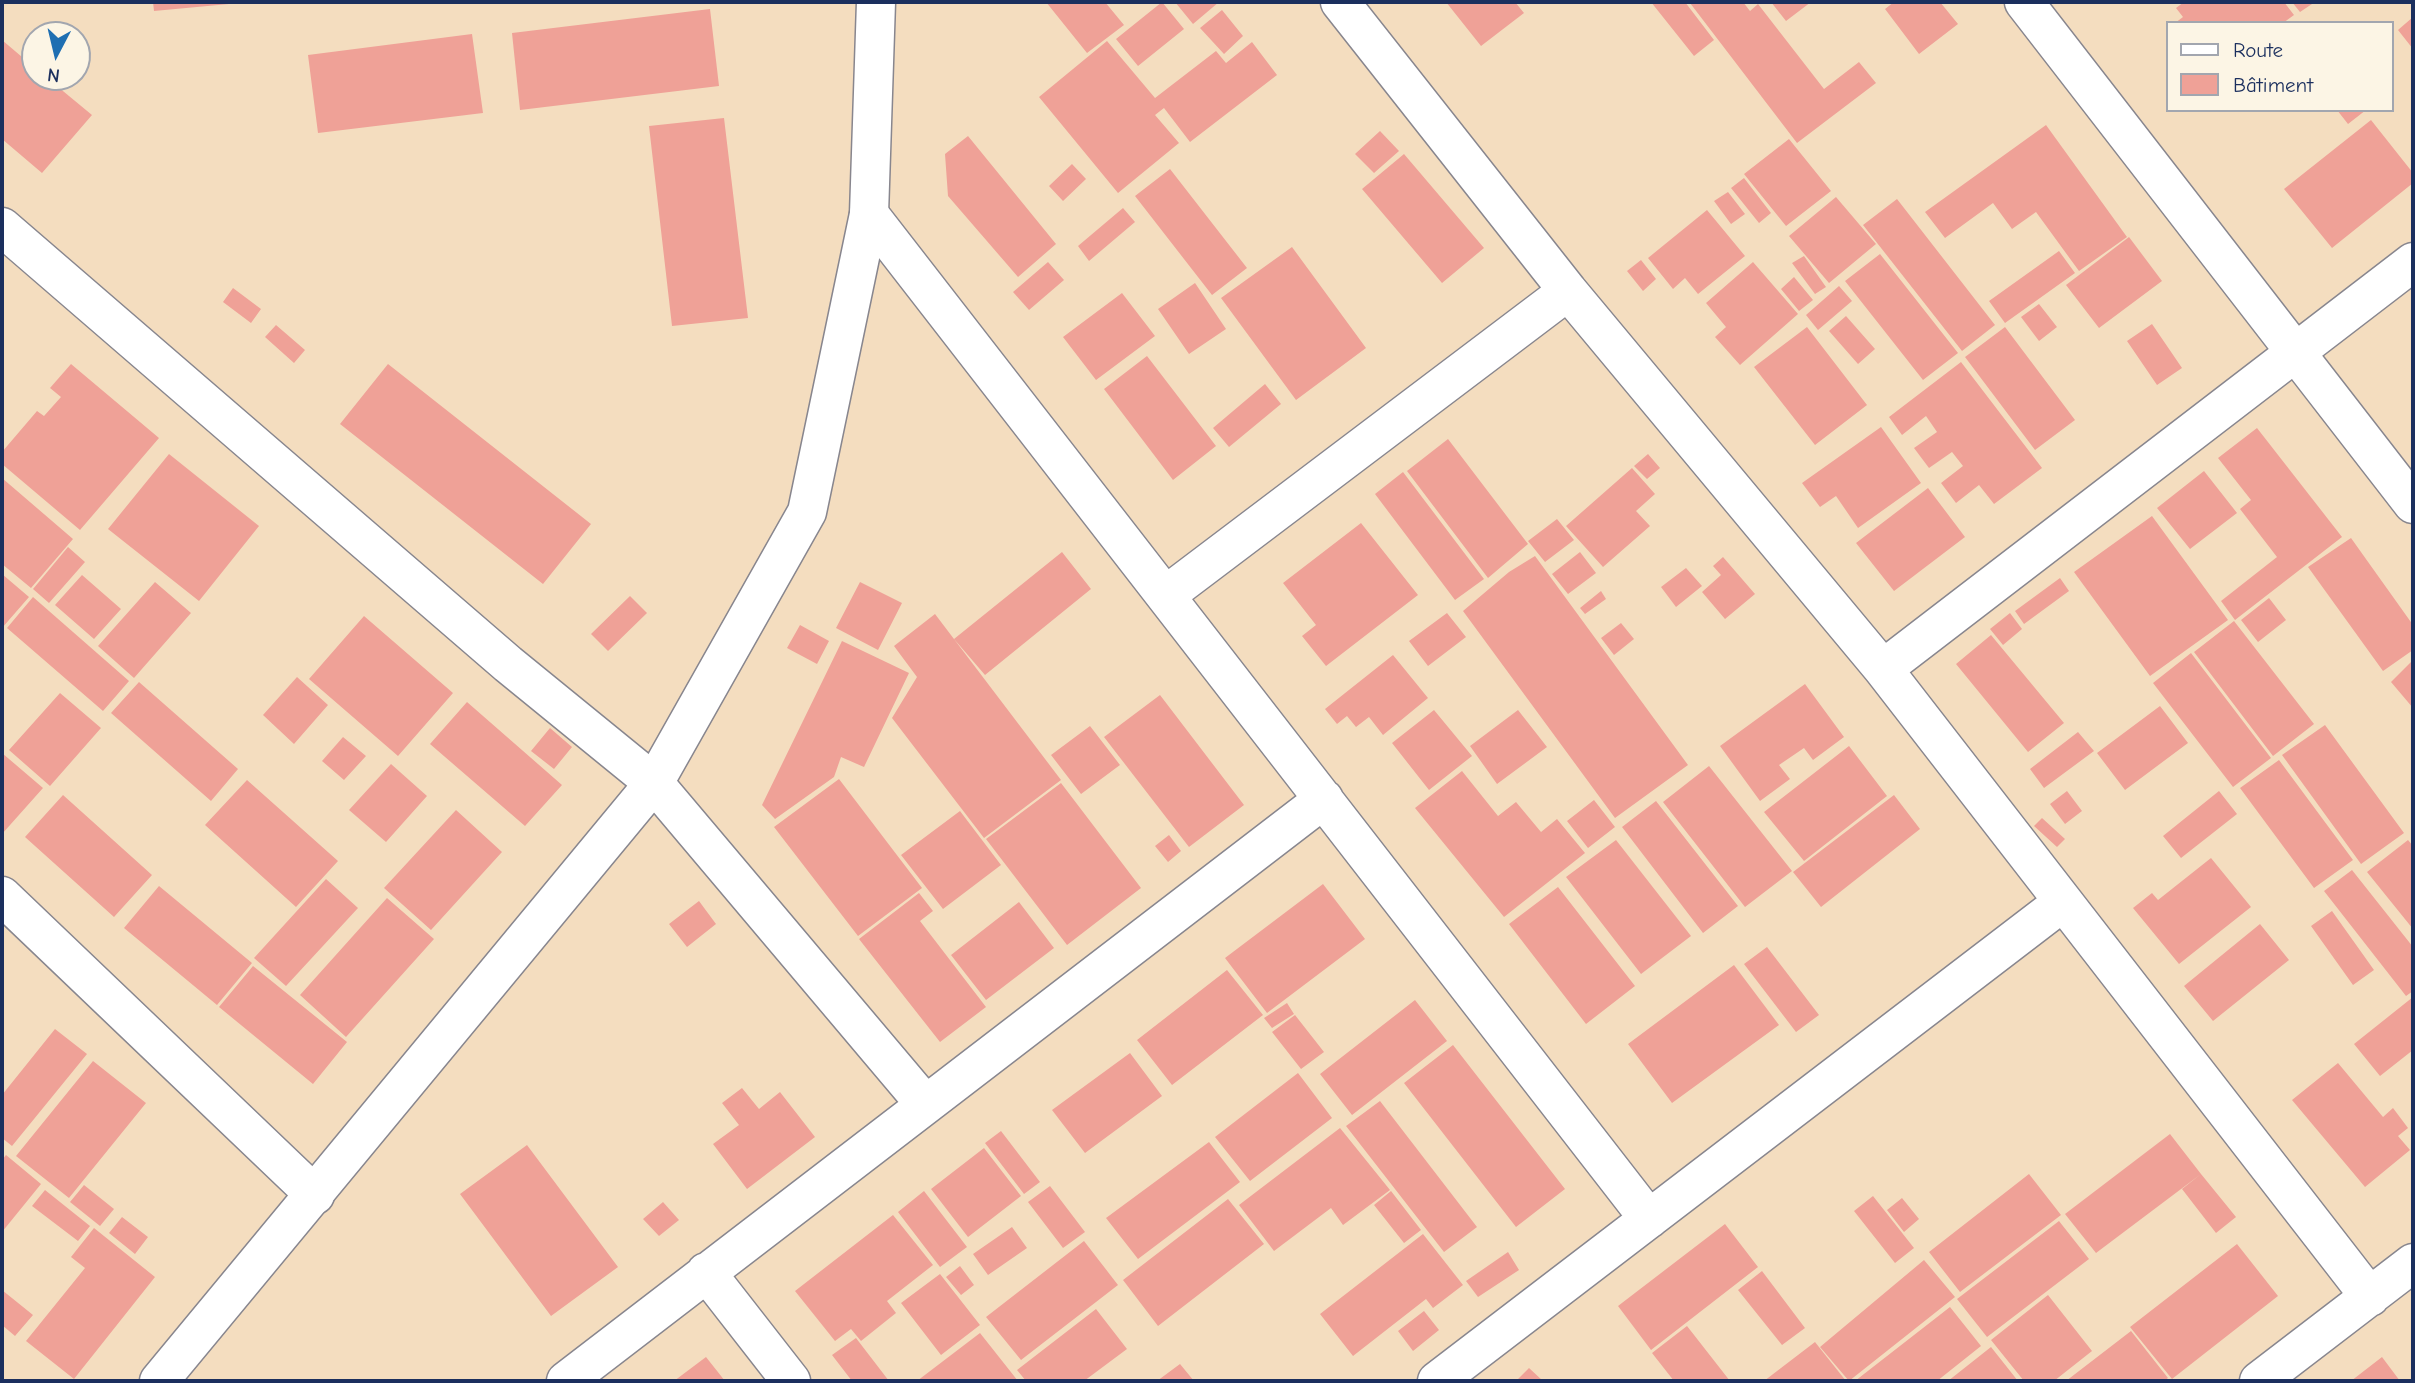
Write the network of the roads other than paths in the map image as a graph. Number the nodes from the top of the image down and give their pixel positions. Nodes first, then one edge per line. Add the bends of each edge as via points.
1 (876, 2) edge
2 (1340, 2) edge
3 (2024, 2) edge
4 (869, 214) junction
5 (2, 227) edge
6 (2413, 262) edge
7 (1568, 290) junction
8 (2295, 353) junction
9 (2413, 504) edge
10 (1166, 595) junction
11 (1882, 669) junction
12 (654, 783) junction
13 (1324, 799) junction
14 (2, 896) edge
15 (2063, 902) junction
16 (925, 1104) junction
17 (315, 1195) junction
18 (1649, 1219) junction
19 (2413, 1263) edge
20 (706, 1272) junction
21 (2370, 1297) junction
22 (159, 1381) edge
23 (566, 1381) edge
24 (791, 1381) edge
25 (1437, 1381) edge
26 (2259, 1381) edge

1 - 4 street
2 - 7 street
3 - 8 street
4 - 10 street
4 - 12 street via 807,512
5 - 12 street via 508,664
6 - 8 street
7 - 10 street
7 - 11 street
8 - 9 street
8 - 11 street
10 - 13 street
11 - 15 street
12 - 16 street
12 - 17 street
13 - 16 street
13 - 18 street
14 - 17 street
15 - 18 street
15 - 21 street
16 - 20 street
17 - 22 street
18 - 25 street
19 - 21 street
20 - 23 street
20 - 24 street
21 - 26 street

